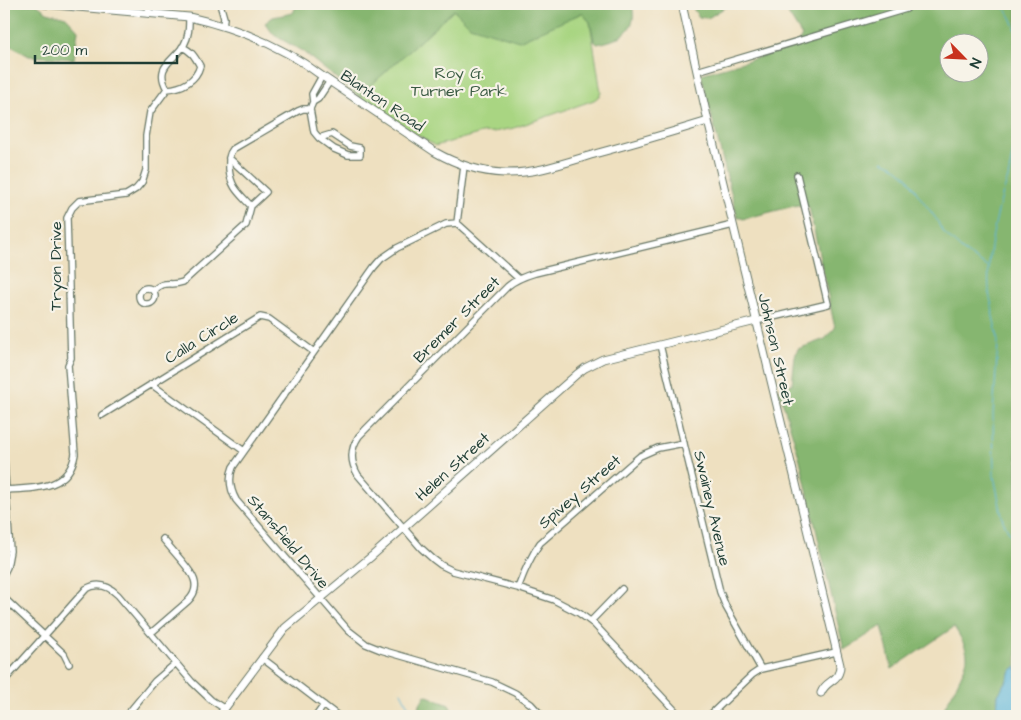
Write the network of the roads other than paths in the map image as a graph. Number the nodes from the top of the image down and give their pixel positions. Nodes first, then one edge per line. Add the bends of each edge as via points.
1 (44, 4) edge
2 (148, 4) edge
3 (220, 4) edge
4 (682, 4) edge
5 (105, 7) edge
6 (906, 9) dead end
7 (149, 13) junction
8 (189, 17) junction
9 (223, 25) junction
10 (182, 47) junction
11 (697, 71) junction
12 (322, 76) junction
13 (330, 81) junction
14 (167, 89) junction
15 (313, 102) junction
16 (310, 109) junction
17 (708, 121) junction
18 (319, 138) junction
19 (229, 158) junction
20 (464, 166) junction
21 (797, 176) dead end
22 (251, 206) junction
23 (457, 223) junction
24 (733, 225) junction
25 (519, 279) junction
26 (153, 291) dead end
27 (756, 322) junction
28 (660, 345) junction
29 (314, 352) junction
30 (151, 384) junction
31 (102, 415) dead end
32 (684, 443) junction
33 (244, 451) junction
34 (4, 460) edge
35 (5, 490) edge
36 (404, 528) junction
37 (163, 539) dead end
38 (4, 573) edge
39 (518, 588) junction
40 (622, 589) dead end
41 (4, 598) edge
42 (320, 598) junction
43 (591, 621) junction
44 (151, 633) junction
45 (44, 636) junction
46 (836, 652) junction
47 (262, 658) junction
48 (176, 663) junction
49 (69, 664) dead end
50 (761, 669) junction
51 (4, 681) edge
52 (821, 693) dead end
53 (324, 705) junction
54 (225, 709) junction
55 (126, 716) edge
56 (219, 716) edge
57 (316, 716) edge
58 (338, 716) edge
59 (542, 716) edge
60 (680, 716) edge
61 (709, 716) edge

1 - 5 street, Blanton Road
2 - 7 street
3 - 9 street
4 - 11 street, Johnson Street
5 - 7 street, Blanton Road
6 - 11 street
7 - 8 street, Blanton Road
8 - 9 street, Blanton Road
8 - 10 street via 187,39
9 - 12 street, Blanton Road via 274,46
10 - 14 street via 163,69
10 - 14 street via 196,59 200,66 198,72 186,85
11 - 17 street, Johnson Street
12 - 13 street, Blanton Road
12 - 15 street via 312,94
13 - 15 street
13 - 20 street, Blanton Road via 435,152
14 - 35 street, Tryon Drive via 150,112 146,170 136,190 126,195 79,201 68,218 71,358 68,365 75,454 72,467 53,484
15 - 16 street
16 - 18 street via 314,132
16 - 19 street via 298,111 233,149
17 - 20 street, Blanton Road via 534,170 505,173
17 - 24 street, Johnson Street
18 - 18 street via 348,155 360,155 360,148 350,146 332,134
19 - 22 street via 233,186
19 - 22 street via 266,192
20 - 23 street
21 - 27 street via 828,304
22 - 26 street via 246,225 183,282 165,283
23 - 25 street
23 - 29 street, Stansfield Drive via 446,224 396,248 374,266
24 - 25 street, Bremer Street
24 - 27 street, Johnson Street
25 - 36 street, Bremer Street via 508,286 356,442 352,451 355,470
27 - 28 street, Helen Street
27 - 46 street, Johnson Street
28 - 32 street, Swainey Avenue
28 - 36 street, Helen Street via 603,359 585,368
29 - 30 street, Calla Circle via 269,319 260,317
29 - 33 street, Stansfield Drive
30 - 31 street, Calla Circle
30 - 33 street
32 - 39 street, Spivey Street via 658,448 640,456 540,543
32 - 50 street, Swainey Avenue via 720,592
33 - 42 street, Stansfield Drive via 230,476 233,495
34 - 35 street
35 - 38 street via 10,551
36 - 39 street, Bremer Street via 426,553 450,570
36 - 42 street, Helen Street
37 - 44 street via 191,571 195,590 188,601
39 - 43 street, Bremer Street via 554,600
40 - 43 street
41 - 45 street
42 - 47 street, Helen Street via 284,628
42 - 59 street, Stansfield Drive via 348,630 366,644 510,689
43 - 60 street, Bremer Street
44 - 45 street via 114,590 98,585 86,589
44 - 48 street
45 - 49 street via 64,654
45 - 51 street
46 - 50 street
46 - 52 street, Johnson Street via 839,674 825,685
47 - 53 street
47 - 54 street, Helen Street
48 - 54 street via 202,692
48 - 55 street via 155,681
50 - 61 street
53 - 57 street
53 - 58 street
54 - 56 street, Helen Street

